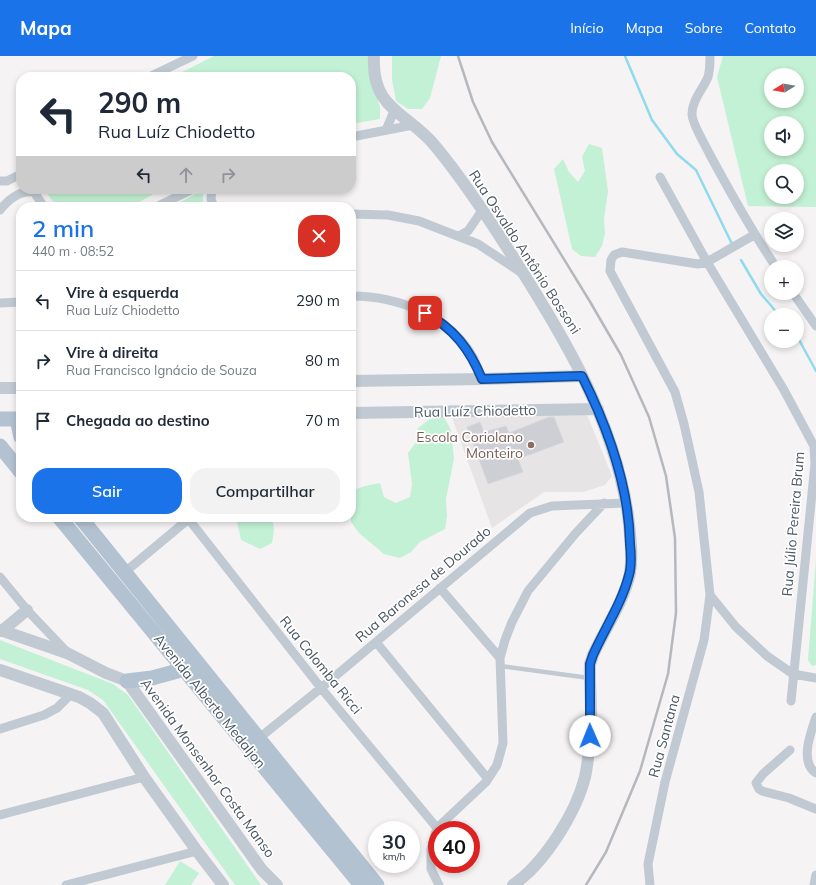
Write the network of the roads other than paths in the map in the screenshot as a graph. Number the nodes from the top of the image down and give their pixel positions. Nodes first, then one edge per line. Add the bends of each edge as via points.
1 (194, 56) edge
2 (374, 56) edge
3 (710, 56) edge
4 (160, 72) edge
5 (394, 111) junction
6 (413, 125) junction
7 (386, 130) junction
8 (356, 136) edge
9 (16, 176) edge
10 (660, 177) dead end
11 (0, 181) edge
12 (20, 194) edge
13 (183, 194) edge
14 (166, 202) edge
15 (483, 209) junction
16 (0, 210) edge
17 (356, 214) edge
18 (754, 235) junction
19 (459, 236) junction
20 (771, 260) edge
21 (707, 262) junction
22 (525, 276) junction
23 (356, 296) edge
24 (798, 300) edge
25 (0, 302) edge
26 (16, 302) edge
27 (816, 326) edge
28 (582, 376) junction
29 (482, 379) junction
30 (356, 381) edge
31 (0, 388) edge
32 (16, 388) edge
33 (598, 409) junction
34 (356, 413) edge
35 (0, 419) edge
36 (16, 419) edge
37 (815, 445) edge
38 (0, 446) edge
39 (16, 466) edge
40 (604, 503) junction
41 (626, 503) junction
42 (63, 522) edge
43 (84, 522) edge
44 (184, 522) edge
45 (192, 522) edge
46 (125, 572) junction
47 (0, 577) edge
48 (440, 588) junction
49 (710, 595) junction
50 (27, 610) junction
51 (1, 631) edge
52 (376, 642) junction
53 (68, 653) junction
54 (500, 662) junction
55 (185, 669) junction
56 (0, 670) edge
57 (793, 674) junction
58 (590, 678) junction
59 (816, 678) edge
60 (126, 681) junction
61 (321, 688) junction
62 (70, 694) junction
63 (791, 701) dead end
64 (816, 717) edge
65 (0, 728) edge
66 (258, 739) junction
67 (790, 750) dead end
68 (816, 773) edge
69 (144, 777) junction
70 (488, 779) junction
71 (816, 809) edge
72 (0, 815) edge
73 (431, 821) edge
74 (444, 821) edge
75 (197, 851) junction
76 (433, 873) edge
77 (816, 875) edge
78 (218, 883) edge
79 (66, 885) edge
80 (277, 885) edge
81 (361, 885) edge
82 (377, 885) edge
83 (439, 885) edge
84 (513, 885) edge
85 (650, 885) edge
86 (814, 885) edge

1 - 4 street
2 - 5 street, Rua Osvaldo Antônio Bossoni via 374,76 380,92
3 - 18 street via 708,77 692,114 704,144
5 - 6 street, Rua Osvaldo Antônio Bossoni
5 - 7 street
6 - 7 street
6 - 15 street, Rua Osvaldo Antônio Bossoni via 437,148
7 - 8 street
9 - 11 street
10 - 21 street, Rua Júlio Pereira Brum
12 - 16 street
13 - 14 street
15 - 19 street via 468,231
15 - 22 street, Rua Osvaldo Antônio Bossoni
17 - 19 street via 388,215 419,221
18 - 20 street
18 - 21 street
19 - 22 street via 478,244
21 - 37 street, Rua Júlio Pereira Brum
21 - 49 street, Rua Santana via 698,264 622,252 614,256 610,271 675,392 699,492
22 - 28 street, Rua Osvaldo Antônio Bossoni via 565,340
23 - 29 street via 402,303 434,318 464,345 474,359
24 - 27 street
25 - 26 street
28 - 29 street
28 - 33 street, Rua Osvaldo Antônio Bossoni
29 - 30 street
31 - 32 street
33 - 34 street, Rua Luíz Chiodetto
33 - 41 street, Rua Osvaldo Antônio Bossoni via 621,477
35 - 36 main road
37 - 57 street, Rua Júlio Pereira Brum
38 - 39 main road
40 - 41 street, Rua Baronesa de Dourado
40 - 48 street, Rua Baronesa de Dourado via 552,506 530,513
40 - 54 street via 528,591 504,640
41 - 58 street, Rua Osvaldo Antônio Bossoni via 630,530 630,574 593,655
42 - 55 main road, Avenida Alberto Medaljon
43 - 46 main road, Avenida Alberto Medaljon
44 - 46 street
45 - 61 street, Rua Colomba Ricci
46 - 66 main road, Avenida Alberto Medaljon
47 - 50 street
48 - 52 street, Rua Baronesa de Dourado
48 - 54 street
49 - 57 street via 736,627 767,656
49 - 85 street, Rua Santana via 704,640 665,782 648,864
50 - 51 street
50 - 53 street
51 - 53 street, Avenida Monsenhor Costa Manso
52 - 61 street, Rua Baronesa de Dourado
52 - 70 street
53 - 60 street, Avenida Monsenhor Costa Manso
54 - 58 lane
54 - 70 street via 503,743
55 - 60 main road via 152,678
55 - 81 main road, Avenida Alberto Medaljon
56 - 62 street
57 - 59 street
57 - 63 street, Rua Júlio Pereira Brum
58 - 84 street, Rua Osvaldo Antônio Bossoni via 590,736 584,777 574,805 565,825 547,851
60 - 80 street, Avenida Monsenhor Costa Manso via 262,870
61 - 66 street, Rua Baronesa de Dourado
61 - 73 street, Rua Colomba Ricci
62 - 65 street via 57,708 44,715
62 - 69 street via 90,703 103,713
64 - 68 street via 809,737 807,754
66 - 82 main road, Avenida Alberto Medaljon
67 - 71 street via 763,774 756,783 757,786 762,791
69 - 72 street
69 - 75 street
70 - 74 street
75 - 78 street
75 - 79 street
76 - 83 street
77 - 86 street

